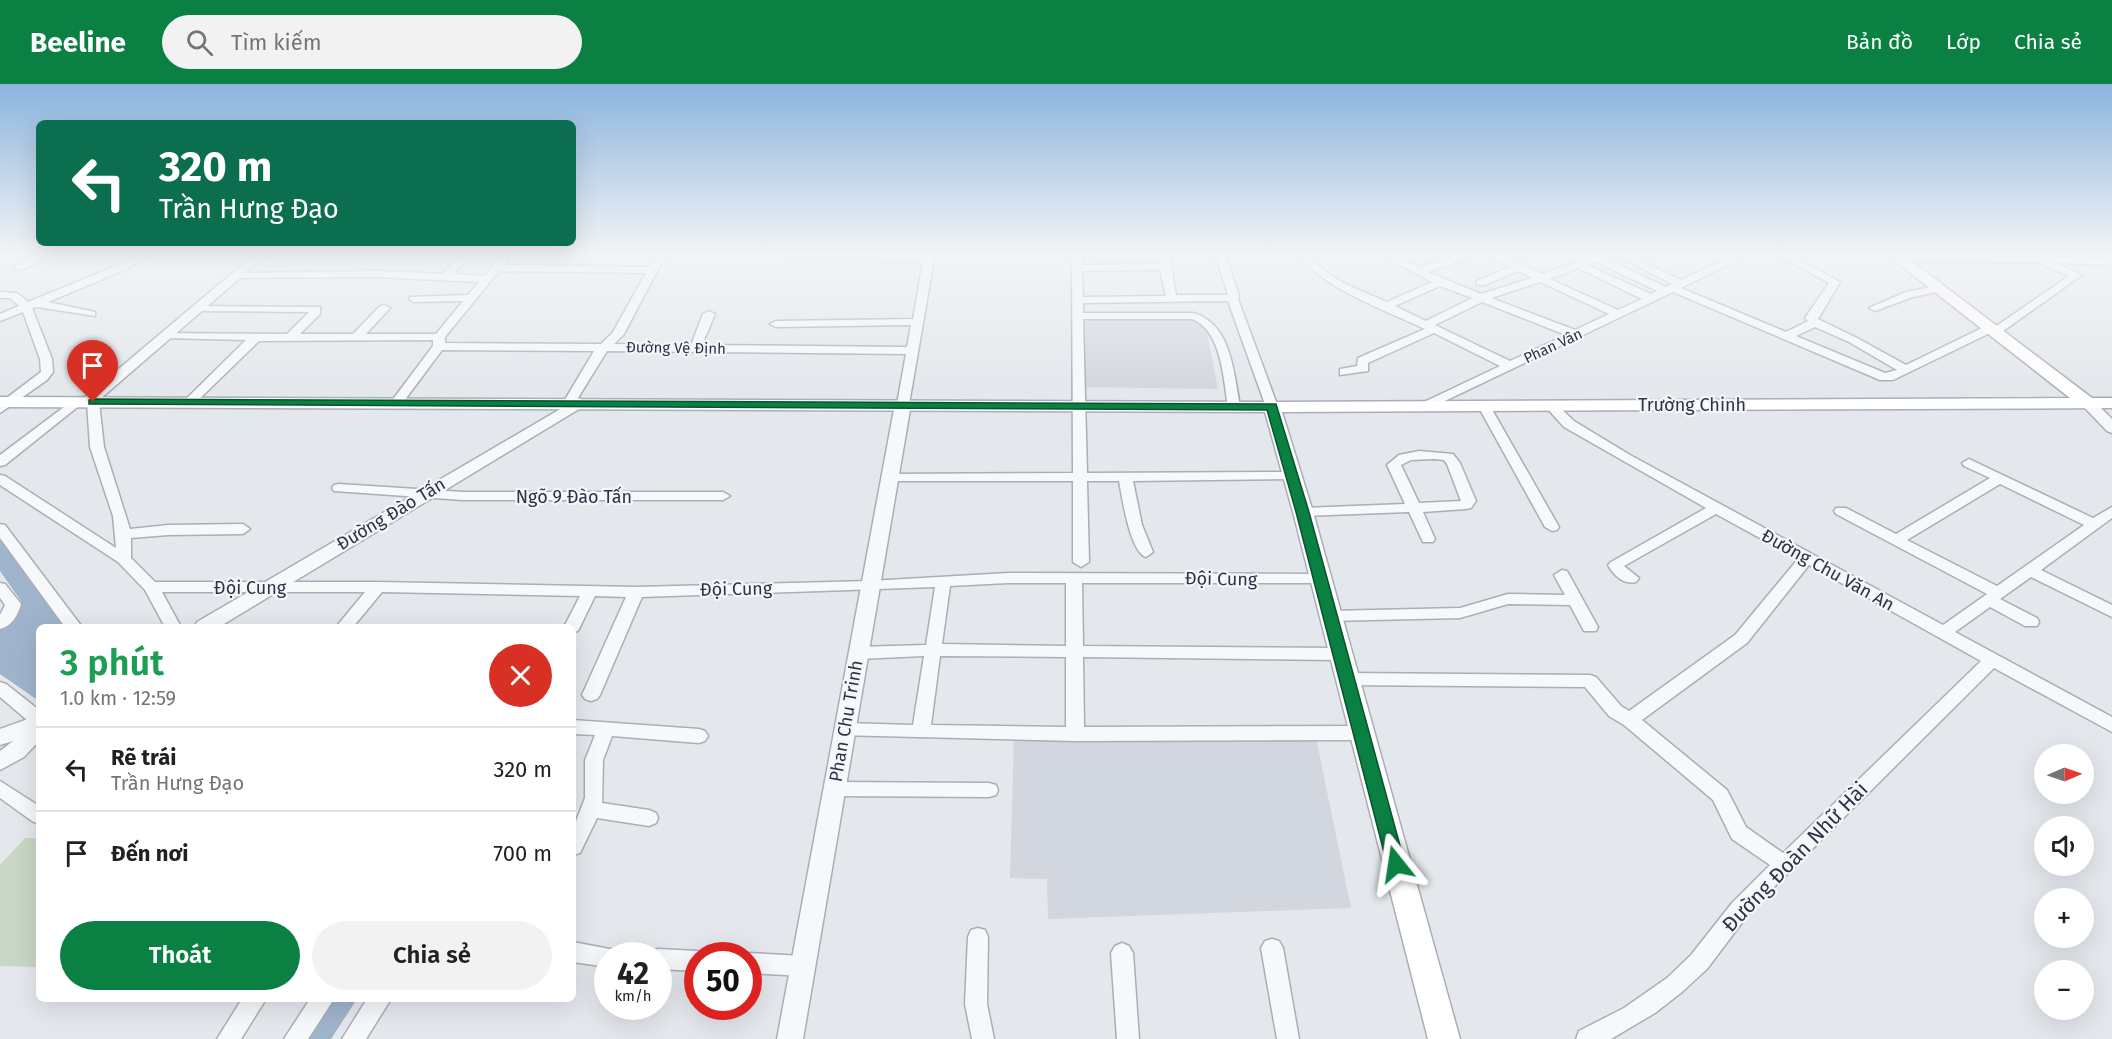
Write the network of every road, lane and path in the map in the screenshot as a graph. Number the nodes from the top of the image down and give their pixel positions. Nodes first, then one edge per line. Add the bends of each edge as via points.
1 (471, 298) edge
2 (1232, 298) edge
3 (19, 299) edge
4 (46, 299) edge
5 (209, 299) edge
6 (414, 299) dead end
7 (439, 299) edge
8 (639, 299) edge
9 (922, 299) edge
10 (1215, 299) edge
11 (1371, 299) edge
12 (1403, 299) edge
13 (1482, 299) edge
14 (1484, 299) edge
15 (1585, 299) edge
16 (1652, 299) edge
17 (1697, 299) edge
18 (1824, 299) edge
19 (1899, 299) edge
20 (1950, 299) edge
21 (2041, 299) edge
22 (1078, 300) joint
23 (1172, 300) joint
24 (30, 305) junction
25 (1387, 306) junction
26 (198, 308) junction
27 (384, 308) dead end
28 (1875, 308) dead end
29 (709, 314) dead end
30 (91, 315) dead end
31 (1619, 315) junction
32 (1078, 316) junction
33 (0, 318) edge
34 (918, 322) junction
35 (1815, 322) junction
36 (776, 324) dead end
37 (1430, 327) junction
38 (1992, 330) junction
39 (165, 335) junction
40 (1577, 335) junction
41 (1786, 336) junction
42 (256, 338) junction
43 (290, 338) junction
44 (356, 338) junction
45 (439, 341) junction
46 (605, 348) junction
47 (695, 349) junction
48 (912, 351) junction
49 (1510, 366) junction
50 (1906, 370) junction
51 (1344, 372) dead end
52 (86, 402) junction
53 (397, 402) junction
54 (188, 403) junction
55 (574, 403) junction
56 (2088, 403) junction
57 (2112, 403) edge
58 (3, 404) edge
59 (903, 404) junction
60 (1080, 405) junction
61 (1550, 405) junction
62 (1234, 406) junction
63 (1426, 406) junction
64 (1484, 406) junction
65 (1272, 407) junction
66 (2112, 428) edge
67 (0, 462) edge
68 (1969, 463) dead end
69 (1291, 476) junction
70 (1081, 477) junction
71 (1125, 477) junction
72 (889, 478) junction
73 (2000, 478) junction
74 (0, 479) edge
75 (339, 488) dead end
76 (424, 494) junction
77 (723, 496) dead end
78 (1414, 508) junction
79 (1716, 508) junction
80 (1841, 511) dead end
81 (2112, 511) edge
82 (1303, 512) junction
83 (2094, 524) junction
84 (1552, 527) dead end
85 (0, 528) edge
86 (243, 529) dead end
87 (124, 534) junction
88 (1428, 540) dead end
89 (1896, 540) junction
90 (1146, 552) dead end
91 (1807, 558) junction
92 (123, 559) junction
93 (1077, 570) junction
94 (2030, 570) junction
95 (1562, 575) dead end
96 (1631, 578) dead end
97 (1320, 579) junction
98 (943, 582) junction
99 (870, 586) junction
100 (151, 587) junction
101 (378, 587) junction
102 (0, 588) edge
103 (267, 588) junction
104 (590, 591) junction
105 (636, 592) junction
106 (1994, 597) junction
107 (1576, 600) junction
108 (2112, 612) edge
109 (1329, 616) junction
110 (2031, 622) dead end
111 (0, 624) edge
112 (72, 624) edge
113 (171, 624) edge
114 (209, 624) edge
115 (347, 624) edge
116 (574, 624) edge
117 (1590, 627) dead end
118 (1943, 633) junction
119 (933, 650) junction
120 (1075, 651) junction
121 (858, 653) junction
122 (1339, 654) junction
123 (1992, 660) junction
124 (1346, 680) junction
125 (0, 688) edge
126 (591, 695) dead end
127 (36, 720) edge
128 (1630, 720) junction
129 (36, 724) edge
130 (2112, 725) edge
131 (36, 727) edge
132 (576, 727) edge
133 (600, 729) junction
134 (844, 730) junction
135 (921, 730) junction
136 (1360, 733) junction
137 (1075, 734) junction
138 (699, 736) dead end
139 (0, 737) edge
140 (0, 762) edge
141 (0, 788) edge
142 (834, 789) junction
143 (989, 790) dead end
144 (591, 809) junction
145 (36, 814) edge
146 (649, 818) dead end
147 (576, 842) edge
148 (1784, 864) junction
149 (978, 937) dead end
150 (1272, 948) dead end
151 (576, 952) edge
152 (1122, 953) dead end
153 (594, 955) edge
154 (762, 964) edge
155 (803, 966) junction
156 (253, 1002) edge
157 (321, 1002) edge
158 (378, 1002) edge
159 (228, 1039) edge
160 (295, 1039) edge
161 (353, 1039) edge
162 (790, 1039) edge
163 (983, 1039) edge
164 (1128, 1039) edge
165 (1288, 1039) edge
166 (1444, 1039) edge
167 (1587, 1039) edge

1 - 45 street
2 - 65 street
3 - 24 street
4 - 24 street
5 - 26 street
6 - 7 street
8 - 46 street
9 - 34 street
10 - 23 street
11 - 25 street
12 - 25 street
13 - 37 street
14 - 40 street
15 - 31 street
16 - 31 street, Phan Vân
17 - 41 street
18 - 35 street via 1811,318
19 - 28 street
20 - 38 main road
21 - 38 street
22 - 23 street
22 - 32 street
24 - 30 street
24 - 33 street
24 - 58 street via 46,359 46,372 39,381
25 - 37 street
26 - 39 street
26 - 43 street via 316,309
27 - 44 street
29 - 47 street
31 - 40 street, Phan Vân
32 - 60 street
32 - 62 street via 1206,319 1222,350
34 - 36 street
34 - 48 street
35 - 41 street
35 - 50 street
37 - 49 street
37 - 51 street via 1362,361 1362,371
38 - 50 street
38 - 56 main road
39 - 42 street, Đường Vệ Định
39 - 52 street
40 - 49 street, Phan Vân
41 - 50 street via 1884,377
42 - 43 street, Đường Vệ Định
42 - 54 street
43 - 44 street, Đường Vệ Định
44 - 45 street, Đường Vệ Định
45 - 46 street, Đường Vệ Định
45 - 53 street
46 - 47 street, Đường Vệ Định
46 - 55 street via 599,352
47 - 48 street, Đường Vệ Định
48 - 59 street
49 - 63 street, Phan Vân
52 - 54 main road, Trường Chinh
52 - 58 main road, Trường Chinh
52 - 67 street
52 - 87 street via 101,465
53 - 54 main road, Trường Chinh
53 - 55 main road, Trường Chinh
55 - 59 main road, Trường Chinh
55 - 76 street, Đường Đào Tấn
56 - 57 main road, Trường Chinh
56 - 61 main road, Trường Chinh
56 - 66 street
59 - 60 main road, Trường Chinh
59 - 72 street, Phan Chu Trinh
60 - 62 main road, Trường Chinh
60 - 70 street
61 - 64 main road, Trường Chinh
61 - 79 street, Đường Chu Văn An via 1569,424
62 - 65 main road, Trường Chinh
63 - 64 main road, Trường Chinh
63 - 65 main road, Trường Chinh
64 - 84 street
65 - 69 main road
68 - 73 street
69 - 71 street
69 - 82 main road
70 - 71 street
70 - 72 street
70 - 93 street
71 - 90 street
72 - 99 street, Phan Chu Trinh
73 - 83 street
73 - 89 street
74 - 92 street
75 - 76 street, Ngõ 9 Đào Tấn
76 - 77 street, Ngõ 9 Đào Tấn
76 - 103 street, Đường Đào Tấn
78 - 78 street via 1469,503 1448,457 1397,460 1394,465
78 - 82 street
78 - 88 street
79 - 91 street, Đường Chu Văn An
79 - 96 street via 1616,565
80 - 89 street
81 - 83 street
82 - 97 main road
83 - 94 street
85 - 112 street
86 - 87 street
87 - 92 street
89 - 106 street
91 - 118 street, Đường Chu Văn An
91 - 128 street via 1742,639
92 - 100 street
93 - 97 street, Đội Cung
93 - 98 street, Đội Cung
93 - 120 street
94 - 106 street
94 - 108 street
95 - 107 street
97 - 109 main road
98 - 99 street, Đội Cung
98 - 119 street
99 - 105 street, Đội Cung
99 - 121 street, Phan Chu Trinh
100 - 103 street, Đội Cung
100 - 113 street
101 - 103 street, Đội Cung
101 - 104 street, Đội Cung
101 - 115 street
102 - 111 street via 13,604
103 - 114 street, Đường Đào Tấn
104 - 105 street, Đội Cung
104 - 116 street
105 - 126 street
106 - 110 street
106 - 118 street
107 - 109 street via 1508,599 1460,613
107 - 117 street
109 - 122 main road
118 - 123 street, Đường Chu Văn An
119 - 120 street
119 - 121 street
119 - 135 street
120 - 122 street
120 - 137 street
121 - 134 street, Phan Chu Trinh
122 - 124 main road
123 - 130 street, Đường Chu Văn An
123 - 148 street, Đường Đoàn Nhữ Hài
124 - 128 street via 1586,680
124 - 136 main road
125 - 127 street
128 - 148 street via 1720,795 1739,833
129 - 139 street
131 - 140 street via 16,751
132 - 133 street
133 - 138 street
133 - 144 street via 604,734 594,760 595,794
134 - 135 street
134 - 142 street, Phan Chu Trinh
135 - 137 street
136 - 137 street
136 - 166 main road
141 - 145 street
142 - 143 street
142 - 155 street, Phan Chu Trinh
144 - 146 street
144 - 147 street
148 - 167 street, Đường Đoàn Nhữ Hài via 1736,912 1699,962 1682,978 1649,1005
149 - 163 street via 976,997
150 - 165 street
151 - 153 street
152 - 164 street
154 - 155 street
155 - 162 street, Phan Chu Trinh
156 - 159 street
157 - 160 street
158 - 161 street

